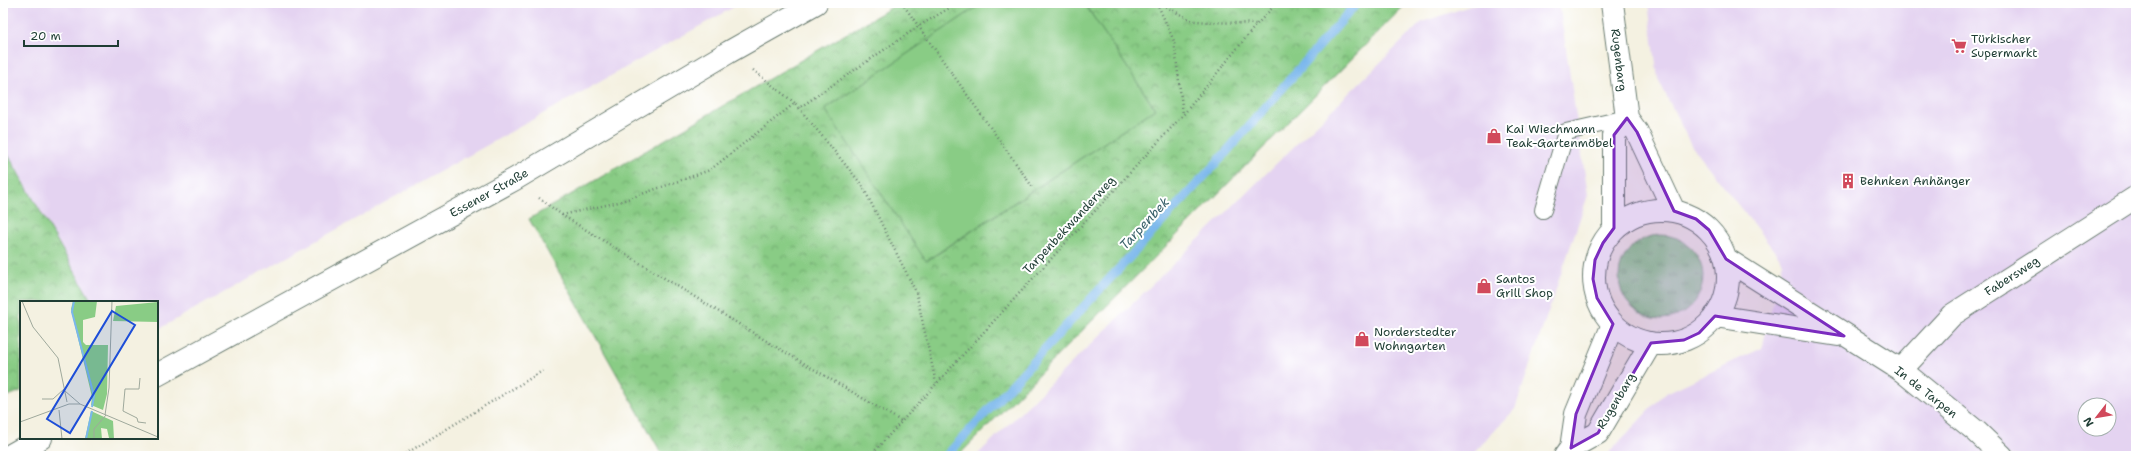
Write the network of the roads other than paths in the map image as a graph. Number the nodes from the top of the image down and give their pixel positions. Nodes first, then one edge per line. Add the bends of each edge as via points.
1 (816, 3) edge
2 (1612, 3) edge
3 (1627, 118) junction
4 (2136, 197) edge
5 (1543, 210) dead end
6 (1674, 211) junction
7 (1614, 228) junction
8 (1726, 259) junction
9 (1714, 316) junction
10 (1613, 324) junction
11 (1844, 336) junction
12 (1651, 343) junction
13 (1900, 370) junction
14 (158, 374) edge
15 (39, 439) edge
16 (1568, 452) edge
17 (9, 456) edge
18 (2002, 456) edge

1 - 14 street, Essener Straße via 515,179
2 - 3 street, Rugenbarg
3 - 5 lane via 1566,132
3 - 6 street, Rugenbarg via 1637,132
3 - 7 street via 1614,135
4 - 13 street, Fabersweg via 1952,315
6 - 7 street via 1647,211 1630,217
6 - 8 street via 1696,219 1709,230 1719,243
7 - 10 street via 1602,243 1593,279 1597,298
8 - 9 street via 1727,293
8 - 11 street, In de Tarpen
9 - 11 street, In de Tarpen
9 - 12 street via 1699,332 1684,340 1668,344
10 - 12 street via 1634,338
10 - 16 street, Rugenbarg via 1576,414
11 - 13 street, In de Tarpen
12 - 16 street, Rugenbarg via 1598,432
13 - 18 street, In de Tarpen via 1977,432
15 - 17 street

